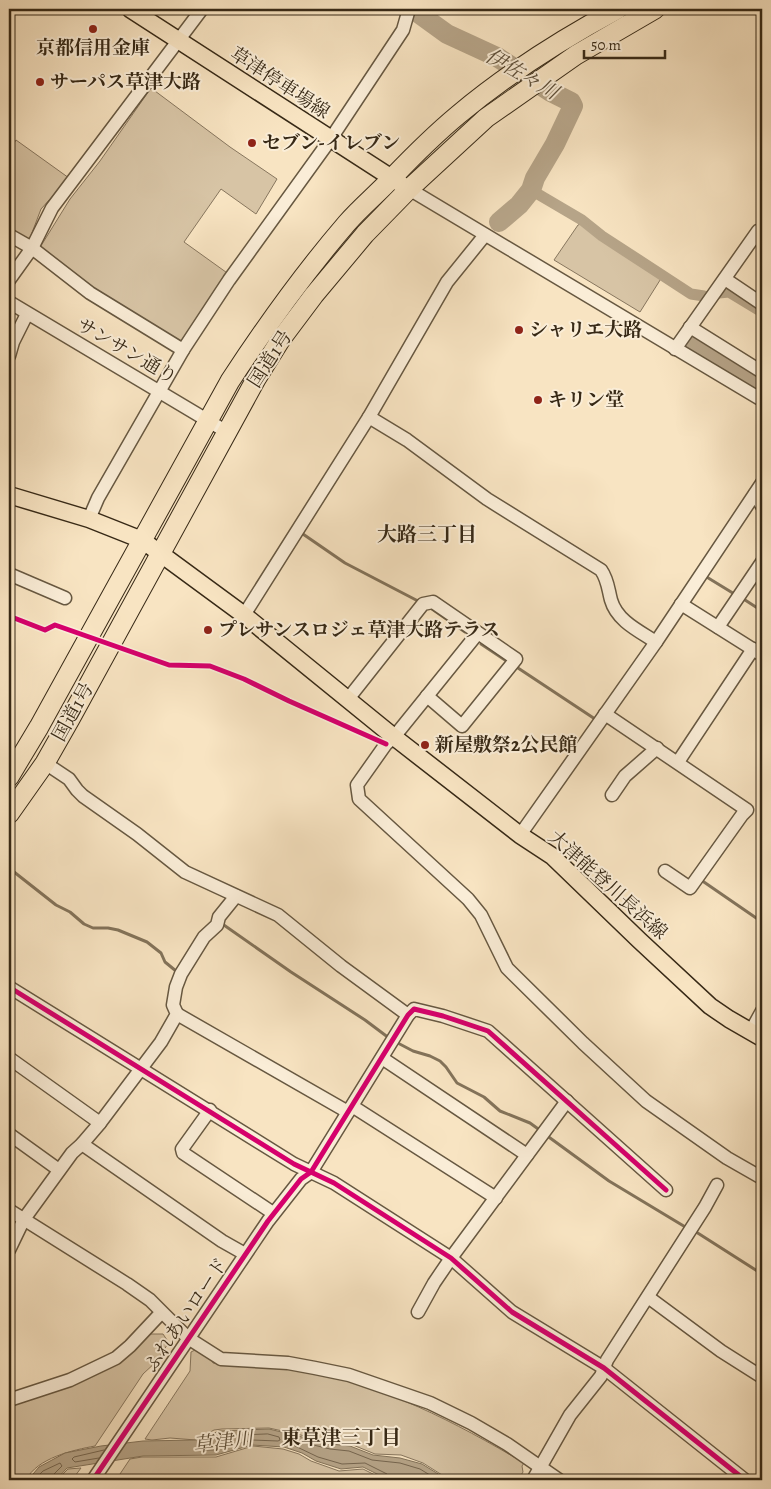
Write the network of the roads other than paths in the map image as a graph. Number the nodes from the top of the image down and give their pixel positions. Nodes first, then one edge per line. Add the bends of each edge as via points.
1 (130, 9) edge
2 (202, 9) edge
3 (409, 9) edge
4 (618, 9) edge
5 (655, 9) edge
6 (179, 42) junction
7 (330, 140) junction
8 (391, 179) junction
9 (409, 189) junction
10 (762, 234) edge
11 (9, 235) edge
12 (485, 235) junction
13 (32, 248) junction
14 (725, 279) junction
15 (9, 280) edge
16 (9, 302) edge
17 (762, 304) edge
18 (27, 314) junction
19 (690, 327) junction
20 (675, 349) junction
21 (183, 350) junction
22 (9, 356) edge
23 (762, 372) edge
24 (159, 391) junction
25 (762, 400) edge
26 (368, 417) junction
27 (208, 421) junction
28 (227, 432) junction
29 (762, 483) edge
30 (755, 494) junction
31 (9, 495) edge
32 (762, 506) edge
33 (89, 519) junction
34 (142, 540) junction
35 (160, 554) junction
36 (762, 562) edge
37 (9, 574) edge
38 (65, 598) dead end
39 (681, 604) junction
40 (244, 615) junction
41 (718, 627) junction
42 (478, 633) junction
43 (656, 642) junction
44 (758, 652) edge
45 (427, 696) junction
46 (348, 699) junction
47 (605, 714) junction
48 (390, 741) junction
49 (657, 748) junction
50 (678, 762) junction
51 (45, 763) junction
52 (9, 777) edge
53 (612, 795) dead end
54 (9, 814) edge
55 (520, 835) junction
56 (665, 871) dead end
57 (236, 896) junction
58 (9, 986) edge
59 (762, 1011) edge
60 (177, 1014) junction
61 (408, 1015) junction
62 (756, 1034) edge
63 (9, 1058) edge
64 (382, 1058) junction
65 (141, 1068) junction
66 (567, 1101) junction
67 (350, 1109) junction
68 (210, 1110) junction
69 (100, 1123) junction
70 (9, 1134) edge
71 (82, 1144) junction
72 (528, 1155) junction
73 (59, 1170) junction
74 (311, 1172) junction
75 (762, 1178) edge
76 (717, 1185) dead end
77 (666, 1190) dead end
78 (496, 1198) junction
79 (9, 1210) edge
80 (273, 1213) junction
81 (24, 1219) junction
82 (9, 1250) edge
83 (245, 1254) junction
84 (451, 1258) junction
85 (648, 1297) junction
86 (418, 1312) dead end
87 (161, 1313) junction
88 (188, 1338) junction
89 (604, 1368) junction
90 (762, 1377) edge
91 (9, 1400) edge
92 (541, 1467) junction
93 (93, 1480) edge
94 (533, 1480) edge
95 (560, 1480) edge
96 (745, 1480) edge

1 - 6 main road, 草津停車場線
2 - 6 street
3 - 7 street via 403,30
4 - 8 highway, 国道1号 via 519,69 459,114
5 - 9 highway, 国道1号 via 610,34 486,118
6 - 7 main road, 草津停車場線
6 - 13 street via 52,208
7 - 8 main road, 草津停車場線
7 - 21 street
8 - 9 main road, 草津停車場線
8 - 27 highway, 国道1号 via 348,222 264,328
9 - 12 street
9 - 28 highway, 国道1号 via 365,234 286,332
10 - 14 street via 758,231
11 - 13 street
12 - 20 street
12 - 26 street via 447,282
13 - 15 street
13 - 21 street via 90,293
14 - 17 street
14 - 19 street
16 - 18 street, サンサン通り
18 - 22 street
18 - 24 street, サンサン通り
19 - 20 street
19 - 23 street
20 - 25 street
21 - 24 street
24 - 27 street, サンサン通り
24 - 33 street
26 - 40 street
26 - 43 street via 407,440 487,499 601,570 614,609 622,619
27 - 28 street, サンサン通り
27 - 34 highway, 国道1号
28 - 35 highway, 国道1号
29 - 30 street
30 - 32 street
30 - 39 street
31 - 33 main road, 大津能登川長浜線
33 - 34 main road, 大津能登川長浜線
34 - 35 main road, 大津能登川長浜線
34 - 52 highway, 国道1号
35 - 40 main road, 大津能登川長浜線
35 - 51 highway, 国道1号
36 - 41 street
37 - 38 street
39 - 41 street
39 - 43 street
40 - 46 main road, 大津能登川長浜線
41 - 44 street
42 - 45 street
42 - 45 street via 516,659 462,726
42 - 46 street via 433,602 423,604
43 - 47 street
44 - 50 street
45 - 48 street
46 - 48 main road, 大津能登川長浜線
47 - 49 street
47 - 55 street
48 - 55 main road, 大津能登川長浜線
48 - 75 street via 357,785 359,798 468,899 481,915 507,968 583,1043 646,1101 726,1158
49 - 50 street
49 - 53 street via 625,776
50 - 56 street via 747,810 690,888
51 - 54 highway, 国道1号
51 - 57 street via 185,872
55 - 62 main road, 大津能登川長浜線 via 552,856 710,1006
57 - 60 street via 219,917 217,925 204,937 181,974 173,1005
57 - 61 street via 278,915
58 - 65 street
59 - 62 street
60 - 65 street
60 - 67 street
61 - 64 street, ふれあいロード
61 - 66 street via 414,1009 488,1031
63 - 69 street
64 - 67 street, ふれあいロード
64 - 72 street
65 - 68 street
65 - 69 street
66 - 72 street
66 - 77 street
67 - 74 street, ふれあいロード
67 - 78 street
68 - 74 street
68 - 80 street via 182,1149 183,1153
69 - 71 street
70 - 73 street
71 - 73 street
71 - 83 street
72 - 78 street
73 - 81 street
74 - 80 street, ふれあいロード via 301,1179
74 - 84 street via 334,1183
76 - 85 street
78 - 84 street
79 - 81 street
80 - 83 street, ふれあいロード
81 - 82 street
81 - 87 street via 127,1284 150,1300
83 - 88 street, ふれあいロード
84 - 86 street
84 - 89 street via 512,1312
85 - 89 street
85 - 90 street
87 - 88 street
87 - 91 street via 116,1358 70,1380
88 - 92 street via 221,1359 323,1369 430,1403 471,1423
88 - 93 street, ふれあいロード
89 - 92 street via 570,1415
89 - 96 street
92 - 94 street
92 - 95 street

